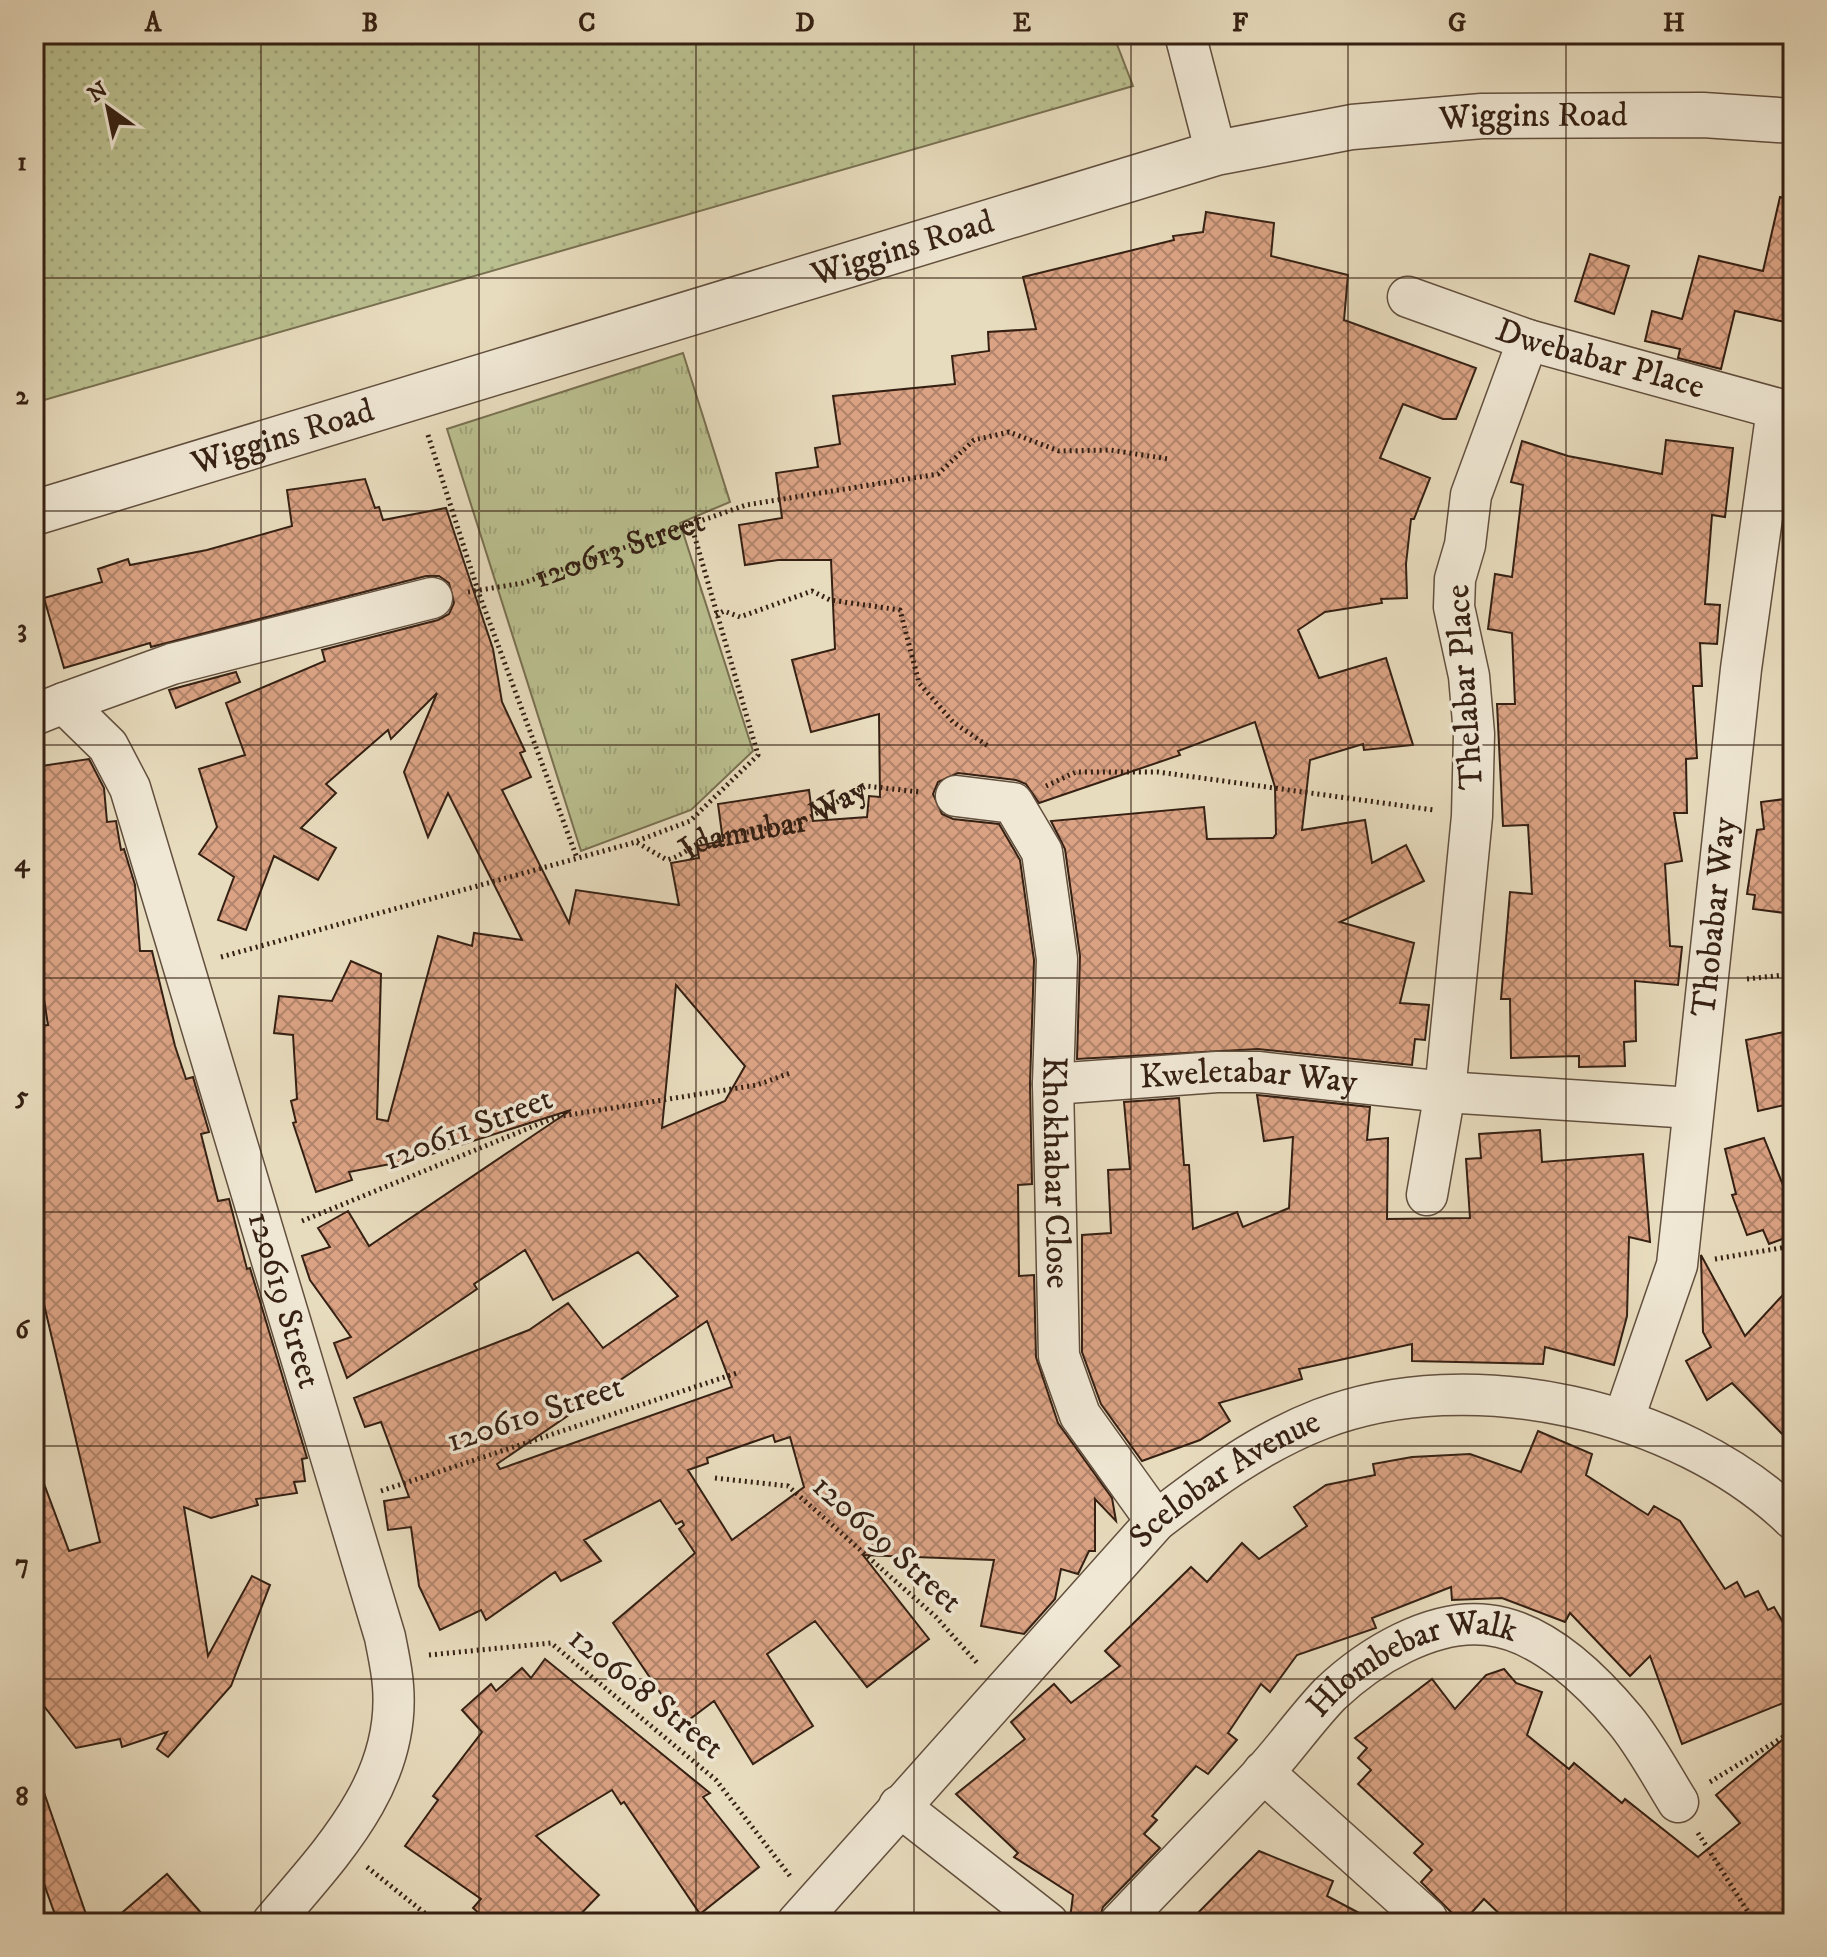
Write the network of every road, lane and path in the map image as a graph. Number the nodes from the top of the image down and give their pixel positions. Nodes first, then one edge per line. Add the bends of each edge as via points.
1 (1185, 34) edge
2 (1793, 121) edge
3 (1216, 153) junction
4 (1408, 297) dead end
5 (1528, 340) junction
6 (416, 396) junction
7 (1785, 411) edge
8 (1169, 459) dead end
9 (34, 513) edge
10 (691, 524) junction
11 (478, 591) junction
12 (432, 598) joint
13 (716, 615) junction
14 (49, 709) edge
15 (988, 746) dead end
16 (956, 796) joint
17 (1013, 803) junction
18 (1472, 816) junction
19 (636, 842) junction
20 (577, 858) junction
21 (183, 967) junction
22 (790, 1073) dead end
23 (1053, 1084) junction
24 (1445, 1092) junction
25 (1692, 1108) junction
26 (1427, 1195) dead end
27 (264, 1237) junction
28 (1793, 1246) edge
29 (1677, 1265) junction
30 (740, 1372) dead end
31 (1624, 1418) junction
32 (715, 1478) dead end
33 (346, 1503) junction
34 (1793, 1519) edge
35 (1156, 1521) junction
36 (389, 1659) junction
37 (1003, 1692) junction
38 (1793, 1731) edge
39 (1263, 1772) junction
40 (1678, 1802) junction
41 (899, 1806) junction
42 (338, 1844) junction
43 (805, 1914) edge
44 (1427, 1919) dead end
45 (272, 1923) edge
46 (437, 1923) edge
47 (1048, 1923) edge
48 (1120, 1923) edge
49 (1755, 1923) edge

1 - 3 street
2 - 3 street, Wiggins Road via 1703,115 1482,116 1352,127
3 - 6 street, Wiggins Road
4 - 5 street, Dwebabar Place
5 - 7 street, Dwebabar Place
5 - 18 street, Thelabar Place via 1471,495 1455,579 1454,607 1469,676 1474,734
6 - 9 street, Wiggins Road
6 - 11 path
7 - 25 street, Thobabar Way via 1741,669
8 - 10 path, 120613 Street via 1110,450 1059,451 1009,432 974,440 938,474 746,505
10 - 11 path, 120613 Street via 523,583
10 - 13 path
11 - 12 path, 120613 Street
11 - 20 path
12 - 14 street via 172,664
13 - 15 path via 724,611 740,617 812,591 830,600 900,610 919,683 953,722
13 - 19 path via 758,755 690,821
14 - 21 street, 120619 Street via 108,746 130,788
16 - 17 street
16 - 19 path, Idamubar Way via 866,786 801,822 705,840 667,860
17 - 18 path via 1076,772 1158,772
17 - 23 street, Khokhabar Close via 1042,852 1052,902 1057,959
18 - 24 street, Thelabar Place
19 - 20 path, Idamubar Way
20 - 21 path, Idamubar Way
21 - 27 street, 120619 Street
22 - 27 path, 120611 Street via 757,1085 556,1117
23 - 24 street, Kweletabar Way via 1258,1072
23 - 35 street, Khokhabar Close via 1059,1356 1080,1415
24 - 25 street
24 - 26 street, Thelabar Place
25 - 29 street, Thobabar Way
27 - 33 street, 120619 Street
28 - 29 path
29 - 31 street, Thobabar Way
30 - 33 path, 120610 Street
31 - 34 street, Scelobar Avenue via 1728,1471
31 - 35 street, Scelobar Avenue via 1526,1399 1457,1396 1358,1407 1320,1419 1226,1467
32 - 37 path, 120609 Street via 788,1486 936,1617
33 - 36 street, 120619 Street
35 - 37 street, Scelobar Avenue
36 - 42 street, 120619 Street via 389,1737 376,1783
36 - 43 path, 120608 Street via 551,1643 716,1780
37 - 41 street, Scelobar Avenue
38 - 40 path
39 - 40 street, Hlombebar Walk via 1331,1694 1376,1659 1446,1628 1487,1625 1520,1633 1586,1678 1626,1721
39 - 44 street
39 - 48 street, Hlombebar Walk
40 - 49 path
41 - 43 street, Scelobar Avenue
41 - 47 street
42 - 45 street, 120619 Street
42 - 46 path

